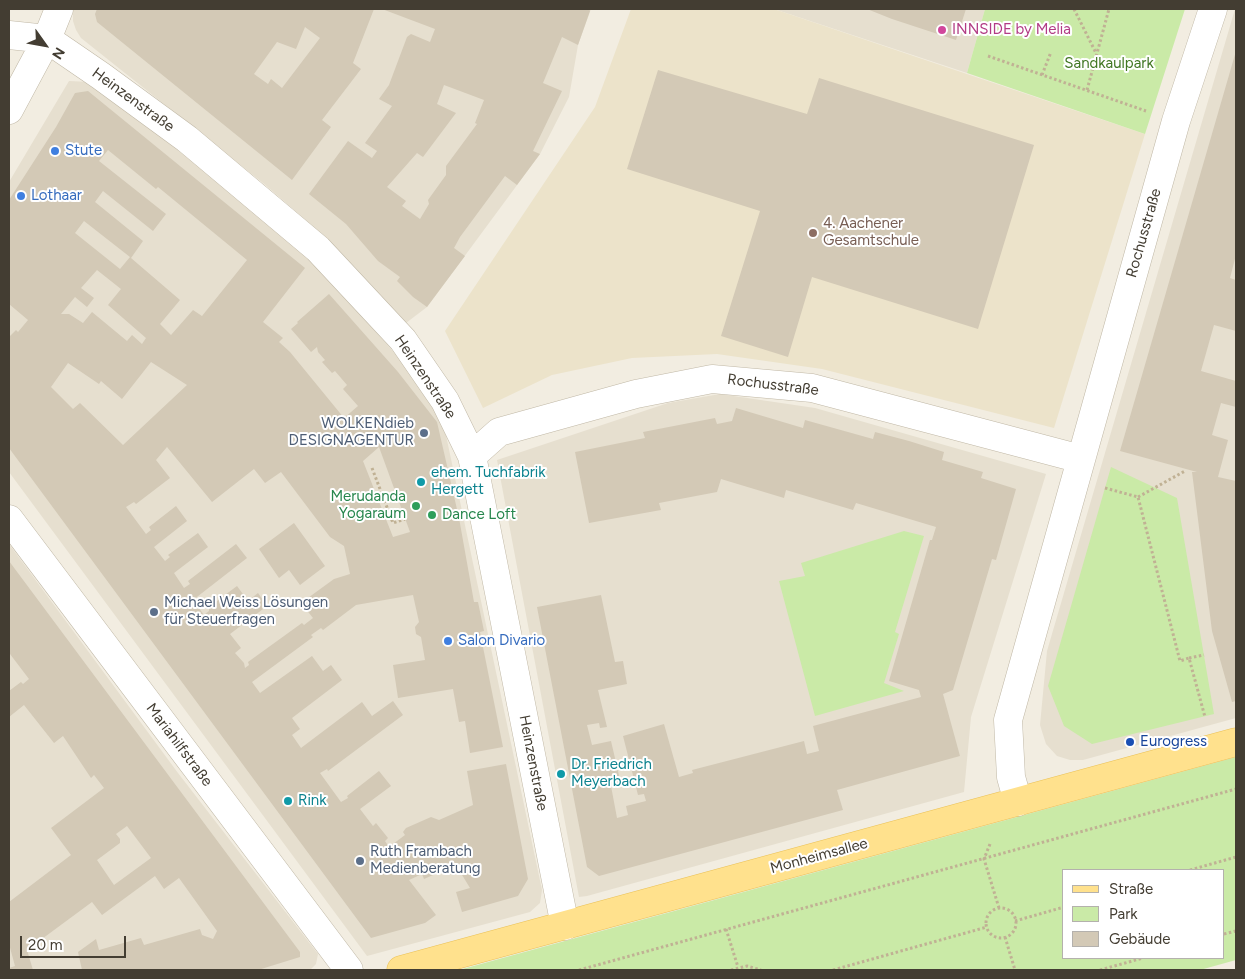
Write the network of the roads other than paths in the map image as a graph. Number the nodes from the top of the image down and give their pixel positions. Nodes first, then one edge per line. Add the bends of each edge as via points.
1 (59, 9) edge
2 (1213, 9) edge
3 (9, 35) edge
4 (46, 39) junction
5 (9, 110) edge
6 (472, 456) junction
7 (1078, 469) junction
8 (9, 519) edge
9 (1236, 742) edge
10 (1018, 802) junction
11 (565, 926) junction
12 (349, 970) edge
13 (401, 970) edge

1 - 4 street
2 - 7 street, Rochusstraße via 1176,121
3 - 4 street
4 - 5 street
4 - 6 street, Heinzenstraße via 186,139 318,249 403,340 445,401
6 - 7 street, Rochusstraße via 499,432 636,394 712,378 812,388 922,418
6 - 11 street, Heinzenstraße
7 - 10 street, Rochusstraße via 1008,720 1011,777
8 - 12 street, Mariahilfstraße
9 - 10 main road, Monheimsallee
10 - 11 main road, Monheimsallee
11 - 13 main road, Monheimsallee

